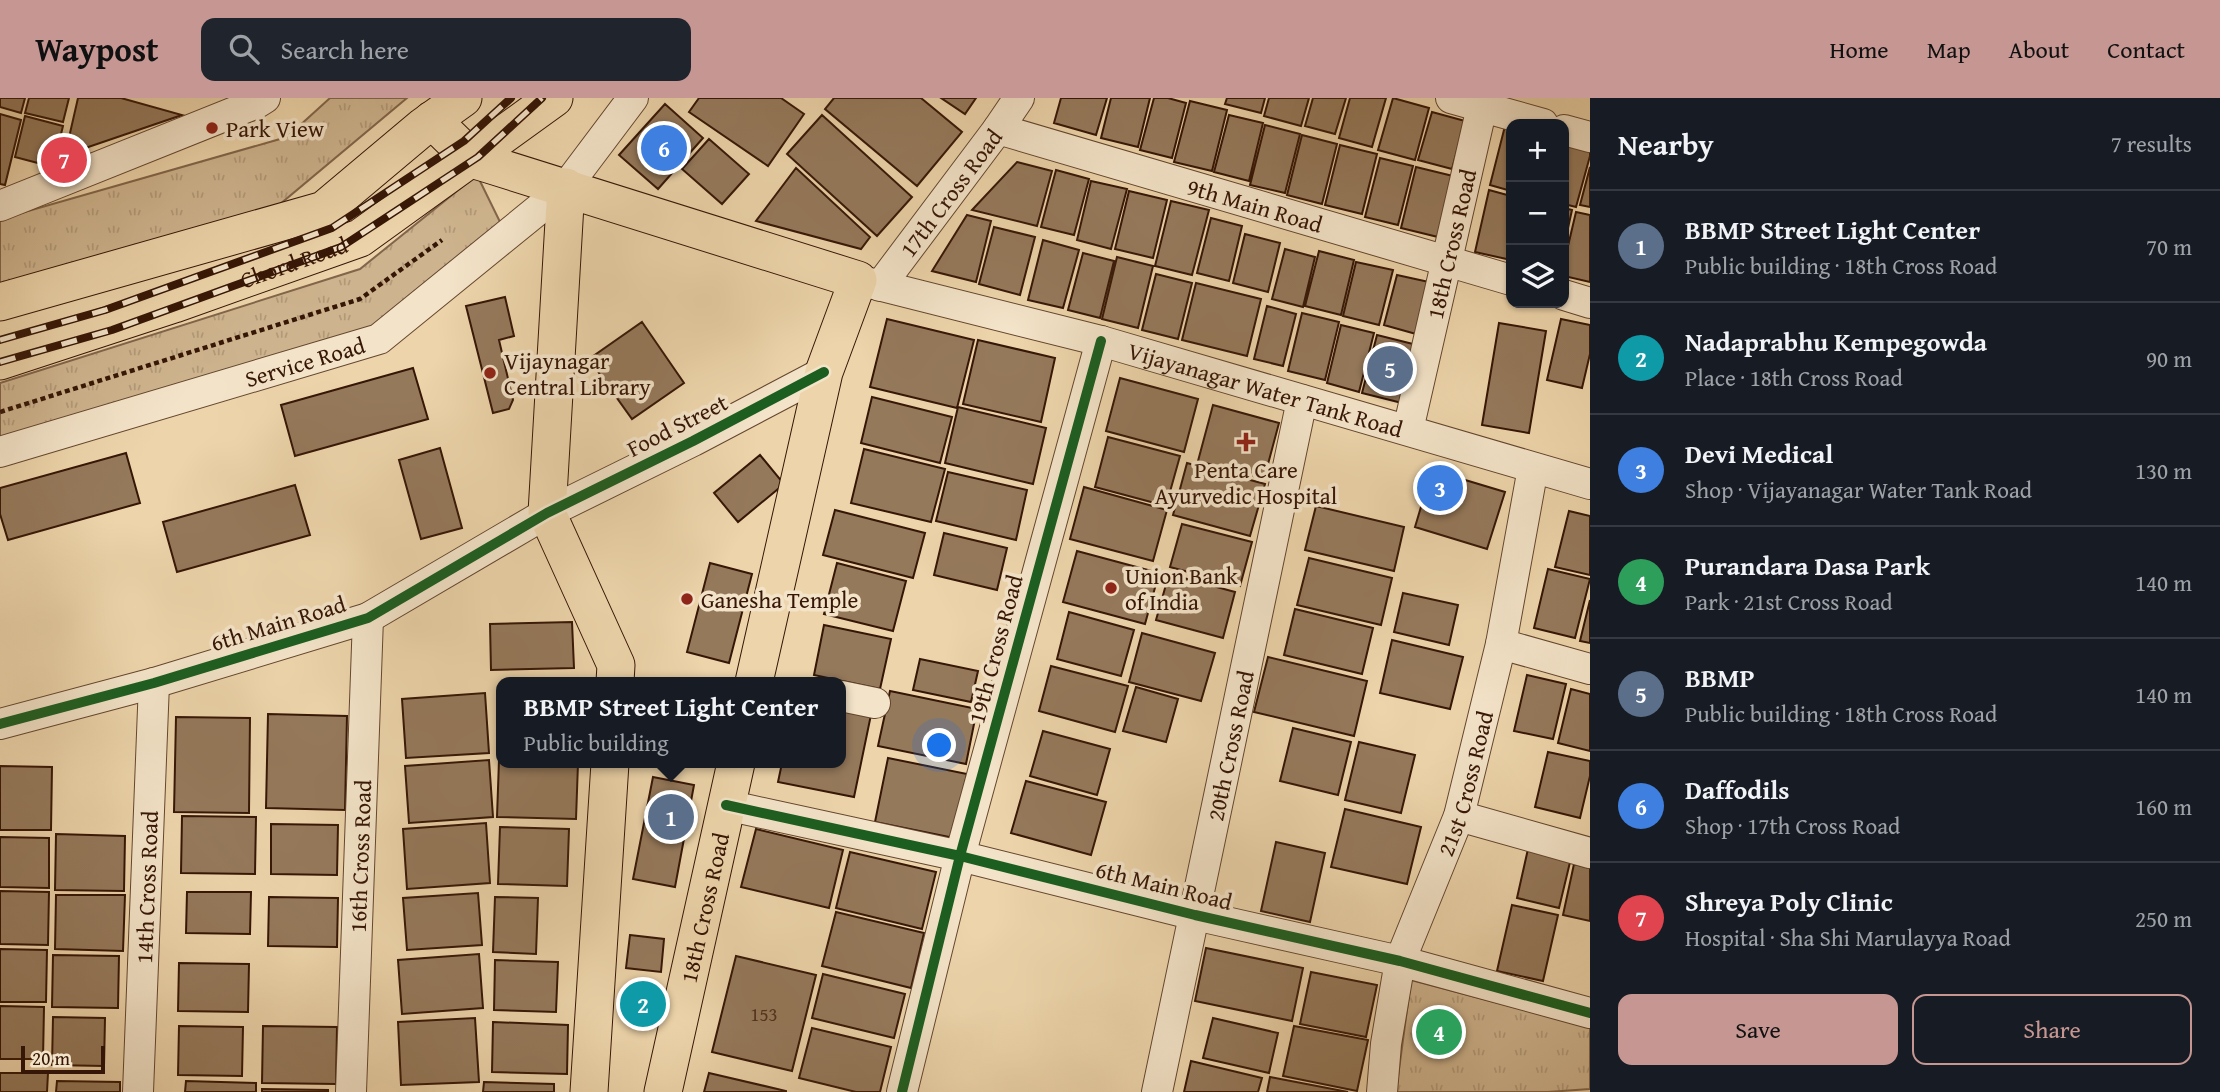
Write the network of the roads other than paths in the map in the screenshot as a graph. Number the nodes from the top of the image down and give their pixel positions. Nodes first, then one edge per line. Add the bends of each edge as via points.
1 (463, 98) edge
2 (554, 98) edge
3 (634, 98) edge
4 (1019, 98) edge
5 (1451, 98) edge
6 (253, 100) edge
7 (1483, 103) edge
8 (1529, 119) edge
9 (432, 120) junction
10 (998, 129) junction
11 (1569, 131) edge
12 (1590, 137) edge
13 (472, 159) junction
14 (566, 187) junction
15 (0, 206) edge
16 (1446, 261) junction
17 (1506, 279) edge
18 (869, 283) junction
19 (1569, 297) edge
20 (0, 302) edge
21 (1590, 303) edge
22 (1101, 341) junction
23 (0, 361) edge
24 (824, 372) junction
25 (1302, 400) junction
26 (1408, 429) junction
27 (0, 452) edge
28 (1533, 468) junction
29 (1590, 484) edge
30 (547, 513) junction
31 (368, 618) junction
32 (1501, 644) junction
33 (1590, 669) edge
34 (615, 677) edge
35 (760, 677) edge
36 (153, 682) junction
37 (846, 697) edge
38 (876, 703) dead end
39 (0, 724) edge
40 (610, 768) edge
41 (735, 768) edge
42 (726, 806) junction
43 (1459, 816) junction
44 (1590, 853) edge
45 (960, 856) junction
46 (1195, 915) junction
47 (1400, 961) junction
48 (1590, 1013) edge
49 (138, 1092) edge
50 (351, 1092) edge
51 (589, 1092) edge
52 (663, 1092) edge
53 (902, 1092) edge
54 (1157, 1092) edge
55 (1382, 1092) edge

1 - 9 main road, Chord Road
2 - 13 main road, Chord Road
3 - 14 street
4 - 10 street, 17th Cross Road
5 - 7 street
6 - 15 street
7 - 8 street
7 - 16 street, 18th Cross Road
9 - 13 main road
9 - 20 main road, Chord Road via 324,210
10 - 16 street, 9th Main Road
10 - 18 street, 17th Cross Road
11 - 12 street
13 - 14 main road
13 - 23 main road, Chord Road via 360,238
14 - 18 main road
14 - 27 street, Service Road via 379,339
14 - 30 main road
16 - 17 street, 9th Main Road
16 - 26 street, 18th Cross Road
18 - 22 street, Vijayanagar Water Tank Road
18 - 24 main road
19 - 21 street
22 - 25 street, Vijayanagar Water Tank Road
22 - 45 street, 19th Cross Road
24 - 30 street, Food Street
24 - 35 main road
25 - 26 street, Vijayanagar Water Tank Road
25 - 46 street, 20th Cross Road
26 - 28 street, Vijayanagar Water Tank Road
28 - 29 street, Vijayanagar Water Tank Road
28 - 32 street, 21st Cross Road
30 - 31 street, 6th Main Road
30 - 34 main road via 616,665
31 - 36 street, 6th Main Road
31 - 50 street, 16th Cross Road
32 - 33 street
32 - 43 street, 21st Cross Road
36 - 39 street, 6th Main Road
36 - 49 street, 14th Cross Road
37 - 38 street
40 - 51 main road
41 - 42 main road, 18th Cross Road
42 - 45 street, 6th Main Road
42 - 52 main road, 18th Cross Road
43 - 44 street
43 - 47 street, 21st Cross Road
45 - 46 street, 6th Main Road
45 - 53 street, 19th Cross Road
46 - 47 street, 6th Main Road
46 - 54 street, 20th Cross Road
47 - 48 street, 6th Main Road
47 - 55 street, 21st Cross Road

